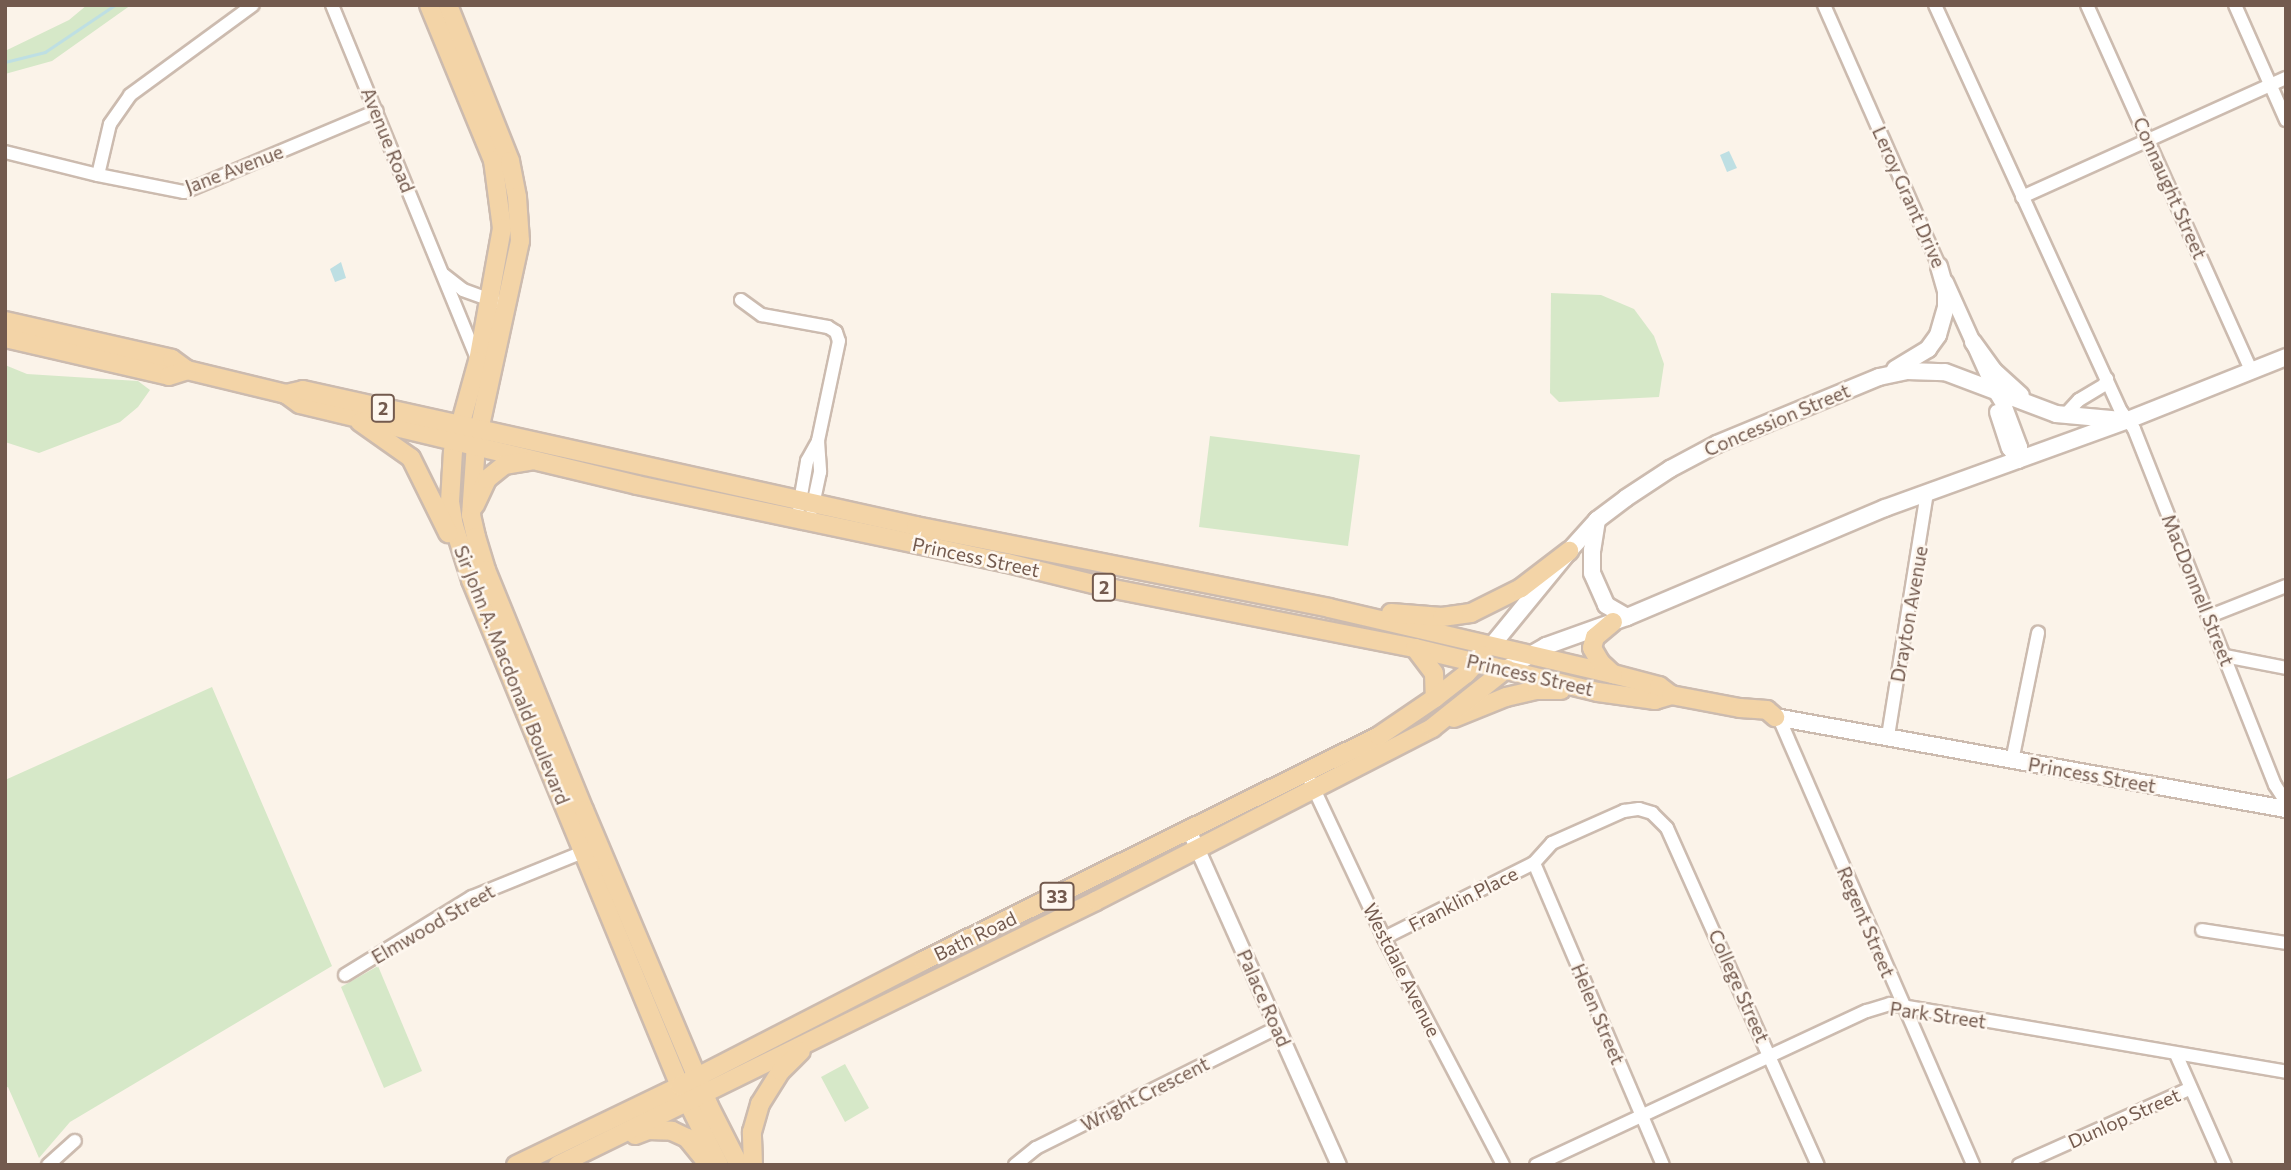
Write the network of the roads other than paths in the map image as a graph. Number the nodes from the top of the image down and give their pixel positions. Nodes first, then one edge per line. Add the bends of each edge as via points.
1 (253, 5) edge
2 (332, 5) edge
3 (429, 5) edge
4 (448, 5) edge
5 (1824, 5) edge
6 (1936, 5) edge
7 (2087, 5) edge
8 (2235, 5) edge
9 (2286, 78) edge
10 (2270, 85) junction
11 (377, 111) junction
12 (2286, 120) edge
13 (2149, 142) junction
14 (5, 152) edge
15 (98, 175) junction
16 (2022, 197) junction
17 (1939, 266) junction
18 (444, 275) junction
19 (741, 300) dead end
20 (498, 303) junction
21 (5, 321) edge
22 (5, 338) edge
23 (1973, 342) junction
24 (77, 347) junction
25 (2286, 357) edge
26 (478, 361) junction
27 (2252, 372) junction
28 (1879, 377) junction
29 (2107, 379) junction
30 (1994, 390) junction
31 (286, 394) junction
32 (2040, 409) junction
33 (348, 414) junction
34 (2064, 416) junction
35 (2128, 420) junction
36 (458, 433) junction
37 (478, 436) junction
38 (541, 460) junction
39 (2018, 461) junction
40 (1927, 492) junction
41 (805, 511) junction
42 (471, 515) junction
43 (1597, 520) junction
44 (1569, 551) junction
45 (471, 580) junction
46 (2286, 586) edge
47 (1329, 608) junction
48 (2210, 616) junction
49 (1620, 619) junction
50 (2038, 633) dead end
51 (1493, 644) junction
52 (1415, 648) junction
53 (1531, 653) junction
54 (2225, 656) junction
55 (1477, 662) junction
56 (2286, 668) edge
57 (1506, 669) junction
58 (1613, 674) junction
59 (1598, 692) junction
60 (1671, 695) junction
61 (1436, 698) junction
62 (1777, 717) junction
63 (1432, 728) junction
64 (1888, 737) junction
65 (2012, 761) junction
66 (1310, 780) junction
67 (2286, 802) edge
68 (2286, 809) edge
69 (1652, 813) joint
70 (1189, 830) junction
71 (592, 848) junction
72 (1198, 848) junction
73 (1534, 863) junction
74 (2202, 930) dead end
75 (1384, 938) junction
76 (2286, 943) edge
77 (345, 975) dead end
78 (1902, 1006) junction
79 (1277, 1028) junction
80 (811, 1041) junction
81 (2176, 1054) junction
82 (1770, 1056) junction
83 (2286, 1072) edge
84 (701, 1086) junction
85 (2191, 1088) junction
86 (683, 1094) junction
87 (1641, 1116) junction
88 (75, 1141) dead end
89 (592, 1148) junction
90 (48, 1165) edge
91 (516, 1165) edge
92 (558, 1165) edge
93 (709, 1165) edge
94 (719, 1165) edge
95 (739, 1165) edge
96 (753, 1165) edge
97 (1015, 1165) edge
98 (1339, 1165) edge
99 (1503, 1165) edge
100 (1536, 1165) edge
101 (1662, 1165) edge
102 (1818, 1165) edge
103 (1973, 1165) edge
104 (2019, 1165) edge
105 (2225, 1165) edge

1 - 15 street via 130,95 110,124
2 - 11 street, Avenue Road
3 - 20 main road, Sir John A. Macdonald Boulevard via 493,160 502,228
4 - 20 main road, Sir John A. Macdonald Boulevard via 510,161 517,197 520,241
5 - 17 street, Leroy Grant Drive
6 - 16 street, MacDonnell Street
7 - 13 street, Connaught Street
8 - 10 street
9 - 10 street
10 - 12 street
10 - 13 street
11 - 15 street, Jane Avenue via 184,192
11 - 18 street, Avenue Road
13 - 16 street
13 - 27 street, Connaught Street
14 - 15 street, Jane Avenue
16 - 29 street, MacDonnell Street
17 - 23 street, Leroy Grant Drive
17 - 28 main road via 1945,307 1938,335 1921,353
18 - 20 street via 463,290
18 - 26 street, Avenue Road
19 - 41 street via 762,315 828,327 839,341 818,441 820,472
20 - 26 main road, Sir John A. Macdonald Boulevard
20 - 37 main road, Sir John A. Macdonald Boulevard
21 - 24 main road, Princess Street / 2
22 - 24 main road, Princess Street / 2
23 - 30 street, Leroy Grant Drive
23 - 32 main road via 1994,371
24 - 31 main road, Princess Street / 2 via 169,376 187,370
25 - 27 main road, Concession Street
26 - 36 main road, Sir John A. Macdonald Boulevard
27 - 35 main road, Concession Street
28 - 30 main road, Concession Street via 1930,369
28 - 43 main road, Concession Street via 1717,444 1670,469
29 - 34 street
29 - 35 street, MacDonnell Street
30 - 32 main road, Concession Street
30 - 39 street, Leroy Grant Drive via 2009,449
31 - 33 main road, Princess Street / 2 via 300,404
31 - 36 main road, Princess Street / 2 via 303,390
32 - 34 main road, Concession Street
33 - 36 main road, Princess Street / 2
33 - 45 main road via 411,458
34 - 35 main road, Concession Street
35 - 39 main road, Concession Street
35 - 48 street, MacDonnell Street
36 - 37 main road, Princess Street / 2
36 - 45 main road, Sir John A. Macdonald Boulevard via 450,470 450,502
37 - 38 main road, Princess Street / 2
37 - 41 main road, Princess Street / 2
37 - 42 main road, Sir John A. Macdonald Boulevard
38 - 41 main road, Princess Street / 2 via 637,485
38 - 42 main road via 504,465 487,479
39 - 40 main road, Concession Street
40 - 49 main road, Concession Street
40 - 64 street, Drayton Avenue
41 - 47 main road, Princess Street / 2
41 - 52 main road, Princess Street / 2 via 1114,589
42 - 71 main road, Sir John A. Macdonald Boulevard via 486,570
43 - 44 main road, Concession Street
43 - 49 main road via 1592,573 1606,605
44 - 47 main road via 1521,589 1458,616
44 - 51 main road, Concession Street
45 - 71 main road, Sir John A. Macdonald Boulevard
46 - 48 street
47 - 51 main road, Princess Street / 2
48 - 54 street, MacDonnell Street
49 - 53 main road, Concession Street
49 - 58 main road via 1595,637 1592,648
50 - 65 street
51 - 53 main road, Princess Street / 2
51 - 55 main road, Bath Road / 33
52 - 55 main road, Princess Street / 2
52 - 61 main road via 1434,673
53 - 57 main road, Concession Street / 33
53 - 58 main road, Princess Street / 2
54 - 56 street
54 - 67 street, MacDonnell Street via 2275,785
55 - 57 main road, Princess Street / 2
55 - 61 main road, Bath Road / 33
57 - 59 main road, Princess Street / 2
57 - 63 main road, Bath Road / 33
58 - 60 main road, Princess Street / 2 via 1659,686
59 - 60 main road, Princess Street / 2 via 1655,700
59 - 63 main road via 1537,690 1488,704
60 - 62 main road, Princess Street / 2 via 1740,708 1748,716
61 - 66 main road, Bath Road / 33
62 - 64 main road, Princess Street / 2
62 - 78 street, Regent Street
63 - 66 main road, Bath Road / 33
64 - 65 main road, Princess Street / 2
65 - 68 main road, Princess Street / 2
66 - 70 main road, Bath Road / 33
66 - 72 main road, Bath Road / 33
66 - 75 street, Westdale Avenue
69 - 73 street, Franklin Place via 1631,809 1617,814 1552,843
69 - 82 street, College Street via 1667,828
70 - 72 street, Palace Road
70 - 84 main road, Bath Road / 33 via 923,961
71 - 77 street, Elmwood Street via 472,897
71 - 84 main road, Sir John A. Macdonald Boulevard
71 - 86 main road, Sir John A. Macdonald Boulevard
72 - 79 street, Palace Road
72 - 80 main road, Bath Road / 33
73 - 75 street, Franklin Place
73 - 87 street, Helen Street
74 - 76 street
75 - 99 street, Westdale Avenue
78 - 81 street, Park Street
78 - 82 street, Park Street via 1891,1004 1867,1011
78 - 103 street, Regent Street
79 - 97 street, Wright Crescent via 1036,1148
79 - 98 street, Palace Road
80 - 84 main road, Bath Road / 33
80 - 96 main road via 781,1071 760,1104 752,1132
81 - 83 street, Park Street
81 - 85 street
82 - 87 street, Park Street
82 - 102 street, College Street
84 - 86 main road, Bath Road / 33
84 - 95 main road, Sir John A. Macdonald Boulevard
85 - 104 street, Dunlop Street
85 - 105 street
86 - 89 main road, Bath Road / 33
86 - 91 main road, Bath Road / 33
86 - 94 main road, Sir John A. Macdonald Boulevard
87 - 100 street, Park Street
87 - 101 street, Helen Street
88 - 90 street
89 - 92 main road, Bath Road / 33
89 - 93 main road via 649,1130 672,1131 687,1138

